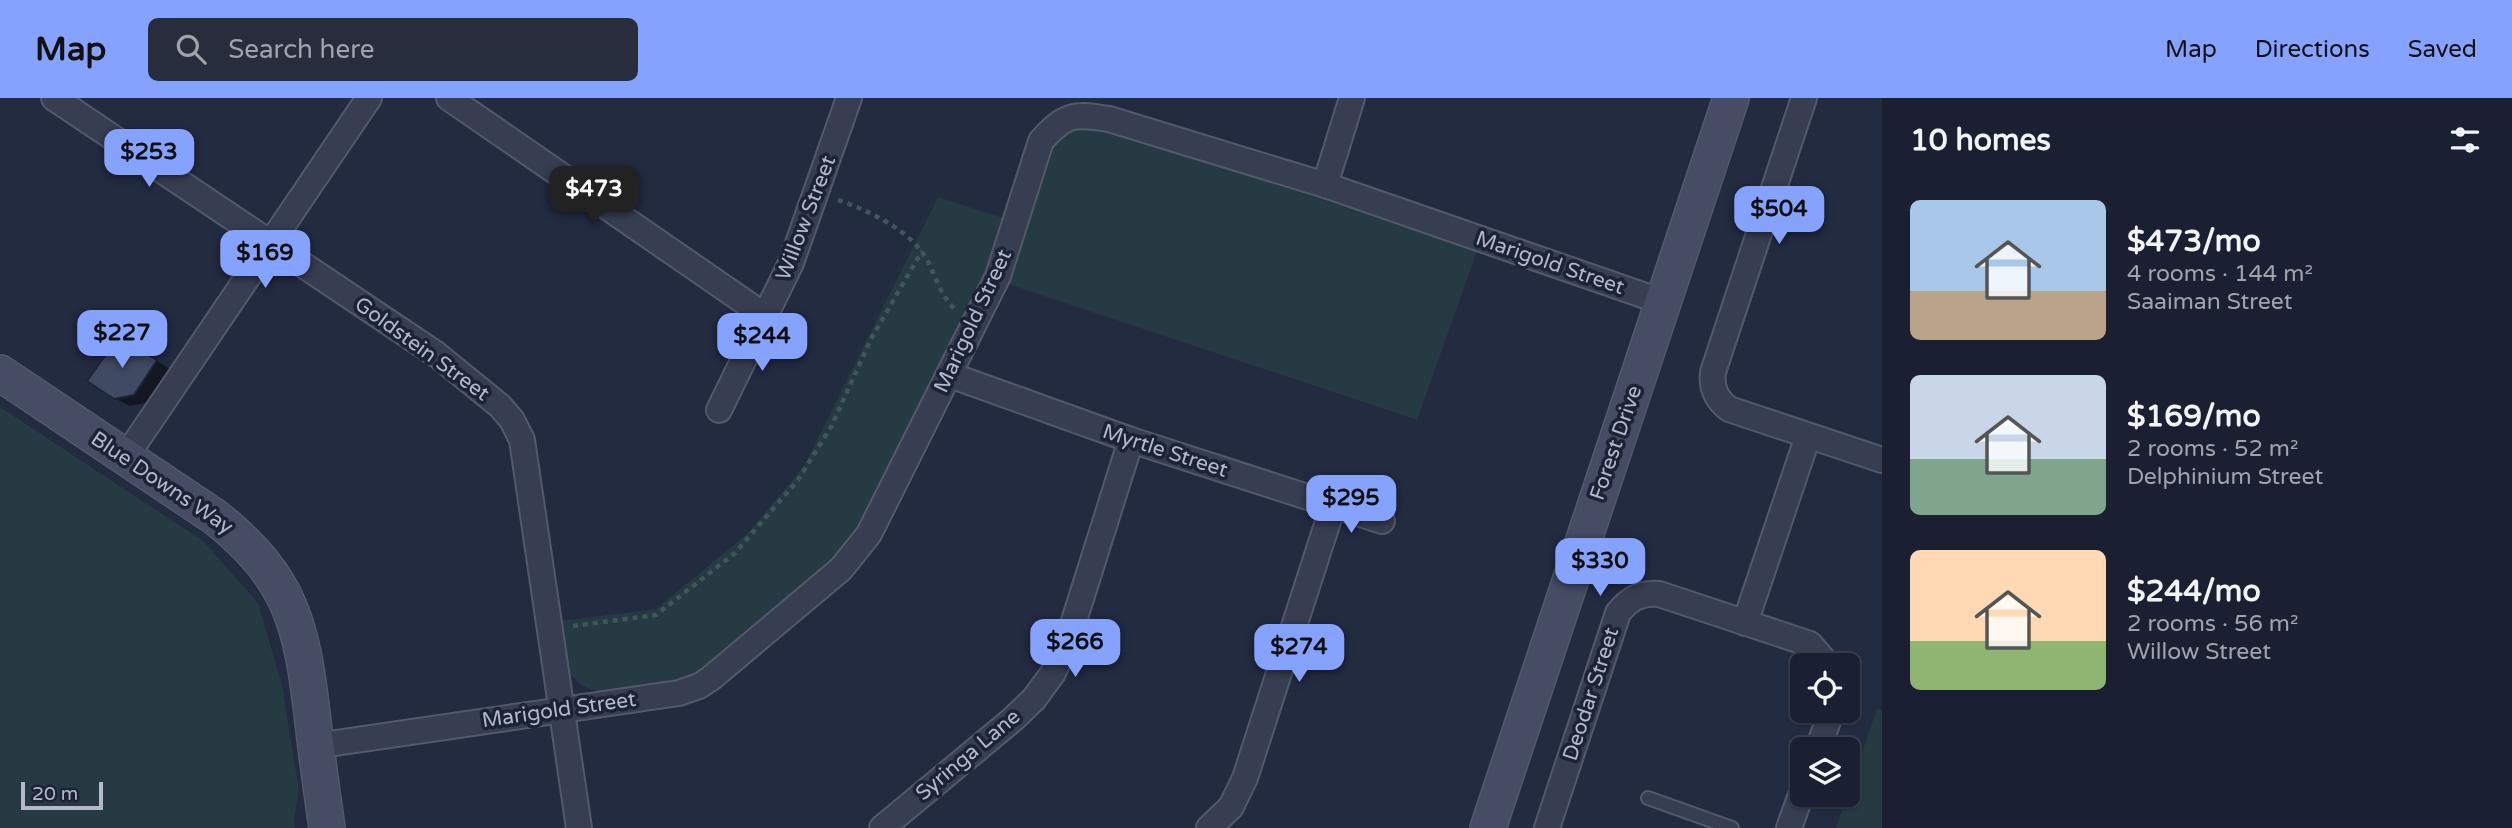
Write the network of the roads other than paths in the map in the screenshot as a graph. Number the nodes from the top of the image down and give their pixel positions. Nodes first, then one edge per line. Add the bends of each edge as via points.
1 (54, 98) edge
2 (369, 98) edge
3 (449, 98) edge
4 (849, 98) edge
5 (1352, 98) edge
6 (1731, 98) edge
7 (1804, 98) edge
8 (1325, 185) junction
9 (270, 242) junction
10 (1663, 302) junction
11 (765, 316) junction
12 (0, 373) edge
13 (950, 376) junction
14 (719, 410) dead end
15 (1808, 436) junction
16 (1131, 440) junction
17 (125, 458) junction
18 (1882, 460) edge
19 (1333, 506) junction
20 (1382, 521) dead end
21 (1745, 623) junction
22 (1818, 653) edge
23 (563, 709) junction
24 (316, 746) junction
25 (1648, 798) dead end
26 (1797, 807) edge
27 (327, 828) edge
28 (579, 828) edge
29 (882, 828) edge
30 (1209, 828) edge
31 (1488, 828) edge
32 (1547, 828) edge
33 (1732, 828) edge
34 (1789, 828) edge

1 - 9 street, Goldstein Street
2 - 9 street
3 - 11 street
4 - 11 street, Willow Street via 791,263
5 - 8 street
6 - 10 street, Forest Drive
7 - 15 street via 1713,372 1717,398 1729,409
8 - 10 street, Marigold Street
8 - 13 street, Marigold Street via 1109,119 1081,114 1071,117 1041,141 998,276
9 - 17 street
9 - 23 street, Goldstein Street via 436,354 512,420 522,440
10 - 31 street, Forest Drive
11 - 14 street, Willow Street
12 - 17 street, Blue Downs Way
13 - 16 street, Myrtle Street
13 - 23 street, Marigold Street via 869,534 841,569 699,686 679,693
15 - 18 street
15 - 21 street
16 - 19 street, Myrtle Street
16 - 29 street, Syringa Lane via 1053,673 1012,720
17 - 24 street, Blue Downs Way via 242,538 275,580 296,622 305,658
19 - 20 street, Myrtle Street
19 - 30 street via 1245,778 1231,807
21 - 22 street, Deodar Street via 1810,644
21 - 32 street, Deodar Street via 1659,594 1641,595 1625,604 1614,624
23 - 24 street, Marigold Street
23 - 28 street, Goldstein Street
24 - 27 street, Blue Downs Way
25 - 33 lane
26 - 34 street

